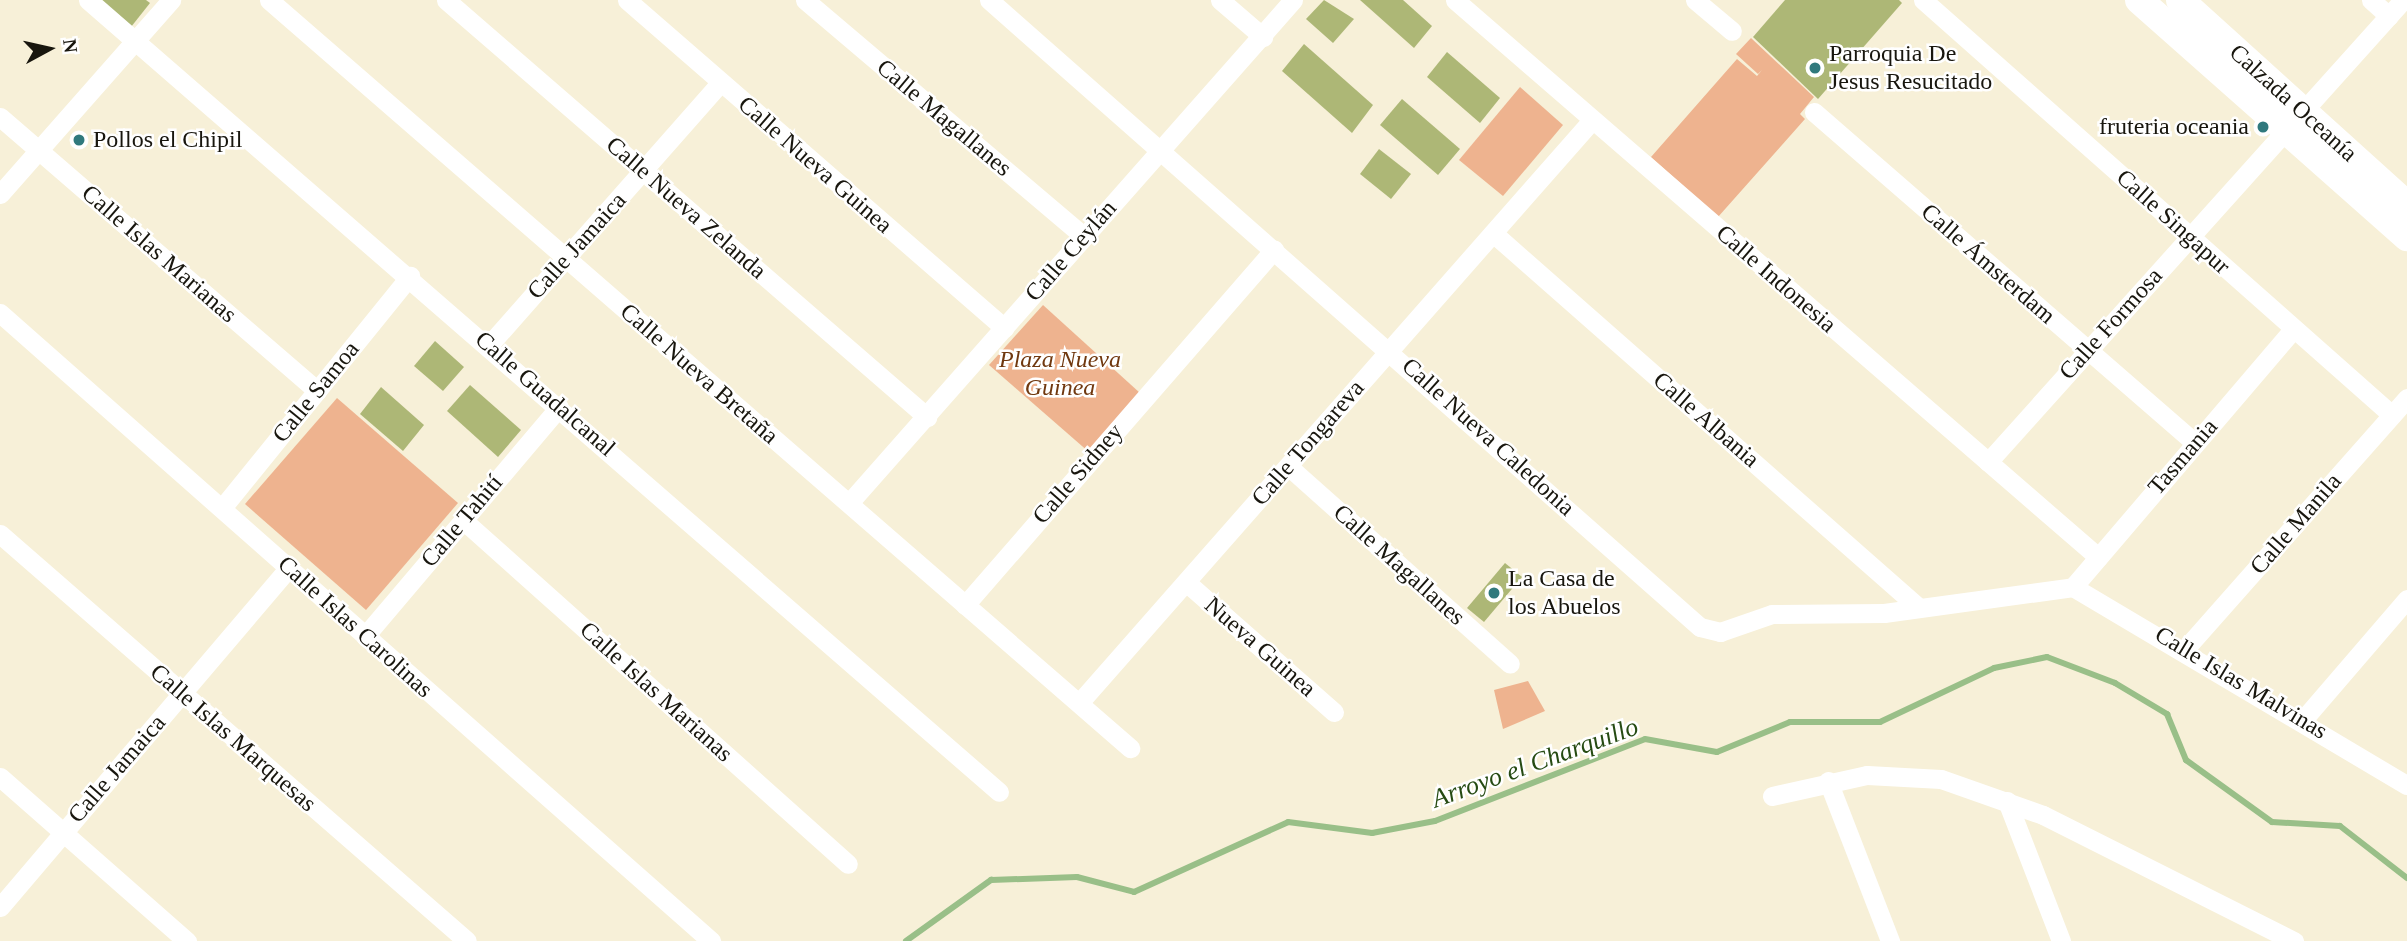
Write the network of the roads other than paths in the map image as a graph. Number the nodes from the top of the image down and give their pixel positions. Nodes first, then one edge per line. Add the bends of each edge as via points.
1 (88, 0) edge
2 (171, 0) edge
3 (269, 0) edge
4 (446, 0) edge
5 (627, 0) edge
6 (805, 0) edge
7 (989, 0) edge
8 (1220, 0) edge
9 (1293, 0) edge
10 (1455, 0) edge
11 (1695, 0) edge
12 (1923, 0) edge
13 (2139, 0) edge
14 (2180, 0) edge
15 (2371, 0) edge
16 (2403, 0) edge
17 (2389, 16) junction
18 (1732, 31) dead end
19 (1263, 37) junction
20 (134, 41) junction
21 (720, 83) junction
22 (1814, 112) dead end
23 (0, 117) edge
24 (1592, 120) junction
25 (2293, 120) junction
26 (1161, 148) junction
27 (38, 150) junction
28 (644, 171) junction
29 (0, 194) edge
30 (2405, 200) edge
31 (1493, 233) junction
32 (1083, 236) junction
33 (2190, 237) junction
34 (2407, 237) edge
35 (1274, 250) junction
36 (566, 259) junction
37 (410, 276) junction
38 (0, 313) edge
39 (1004, 328) junction
40 (2294, 328) junction
41 (489, 345) junction
42 (1390, 350) junction
43 (2088, 350) junction
44 (317, 391) junction
45 (2407, 398) edge
46 (559, 407) junction
47 (2392, 415) junction
48 (927, 417) junction
49 (2195, 443) junction
50 (1988, 462) junction
51 (1288, 466) junction
52 (849, 503) junction
53 (222, 508) junction
54 (463, 520) junction
55 (0, 534) edge
56 (2098, 556) junction
57 (289, 568) junction
58 (1186, 582) junction
59 (2073, 587) junction
60 (2407, 598) edge
61 (965, 605) junction
62 (1918, 607) junction
63 (365, 636) junction
64 (2185, 649) junction
65 (1510, 664) dead end
66 (181, 694) junction
67 (1079, 703) junction
68 (1334, 712) dead end
69 (2302, 721) junction
70 (1130, 748) dead end
71 (0, 777) edge
72 (1828, 781) junction
73 (2407, 785) edge
74 (999, 792) dead end
75 (1772, 796) dead end
76 (2007, 800) junction
77 (62, 832) junction
78 (848, 864) dead end
79 (0, 907) edge
80 (2269, 934) edge
81 (187, 941) edge
82 (467, 941) edge
83 (711, 941) edge
84 (1890, 941) edge
85 (2061, 941) edge
86 (2294, 941) edge

1 - 20 street, Calle Guadalcanal
2 - 20 street
3 - 36 street, Calle Nueva Bretaña
4 - 28 street, Calle Nueva Zelanda
5 - 21 street, Calle Nueva Guinea
6 - 32 street, Calle Magallanes
7 - 26 street, Calle Nueva Caledonia
8 - 19 street
9 - 19 street, Calle Ceylán
10 - 24 street, Calle Indonesia
11 - 18 street
12 - 33 street, Calle Singapur
13 - 25 street, Calzada Oceanía
14 - 25 street, Calzada Oceanía
15 - 17 street
16 - 17 street, Calle Formosa
17 - 25 street, Calle Formosa
19 - 26 street, Calle Ceylán
20 - 27 street
20 - 37 street, Calle Guadalcanal
21 - 28 street, Calle Jamaica
21 - 39 street, Calle Nueva Guinea
22 - 43 street, Calle Ámsterdam
23 - 27 street, Calle Islas Marianas
24 - 31 street, Calle Tongareva
24 - 50 street, Calle Indonesia
25 - 30 street, Calzada Oceanía
25 - 33 street, Calle Formosa
25 - 34 street, Calzada Oceanía
26 - 32 street, Calle Ceylán
26 - 35 street, Calle Nueva Caledonia
27 - 29 street
27 - 44 street, Calle Islas Marianas
28 - 36 street, Calle Jamaica
28 - 48 street, Calle Nueva Zelanda
31 - 42 street, Calle Tongareva
31 - 62 street, Calle Albania
32 - 39 street, Calle Ceylán
33 - 40 street, Calle Singapur
33 - 43 street, Calle Formosa
35 - 42 street, Calle Nueva Caledonia
35 - 61 street, Calle Sidney
36 - 41 street, Calle Jamaica
36 - 52 street, Calle Nueva Bretaña
37 - 41 street, Calle Guadalcanal
37 - 44 street, Calle Samoa
38 - 53 street, Calle Islas Carolinas
39 - 48 street, Calle Ceylán
40 - 47 street, Calle Singapur
40 - 49 street, Tasmania
41 - 46 street, Calle Guadalcanal
42 - 51 street, Calle Tongareva
42 - 62 street, Calle Nueva Caledonia via 1700,627 1720,632 1772,614
43 - 49 street, Calle Ámsterdam
43 - 50 street, Calle Formosa
44 - 53 street, Calle Samoa
45 - 47 street, Calle Manila
46 - 54 street, Calle Tahití
46 - 74 street, Calle Guadalcanal
47 - 64 street, Calle Manila
48 - 52 street, Calle Ceylán
49 - 56 street, Tasmania
50 - 56 street, Calle Indonesia
51 - 58 street, Calle Tongareva
51 - 65 street, Calle Magallanes
52 - 61 street, Calle Nueva Bretaña
53 - 57 street, Calle Islas Carolinas
54 - 63 street, Calle Tahití
54 - 78 street, Calle Islas Marianas
55 - 66 street, Calle Islas Marquesas
56 - 59 street, Tasmania
57 - 63 street, Calle Islas Carolinas
57 - 66 street, Calle Jamaica
58 - 67 street, Calle Tongareva
58 - 68 street, Nueva Guinea
59 - 62 street, Calle Nueva Caledonia
59 - 64 street, Calle Islas Malvinas
60 - 69 street
61 - 67 street, Calle Nueva Bretaña
63 - 83 street, Calle Islas Carolinas
64 - 69 street, Calle Islas Malvinas
66 - 77 street, Calle Jamaica
66 - 82 street, Calle Islas Marquesas
67 - 70 street, Calle Nueva Bretaña
69 - 73 street, Calle Islas Malvinas
71 - 77 street
72 - 75 street
72 - 76 street via 1918,774
72 - 84 street
76 - 80 street
76 - 85 street
77 - 79 street, Calle Jamaica
77 - 81 street
80 - 86 street

